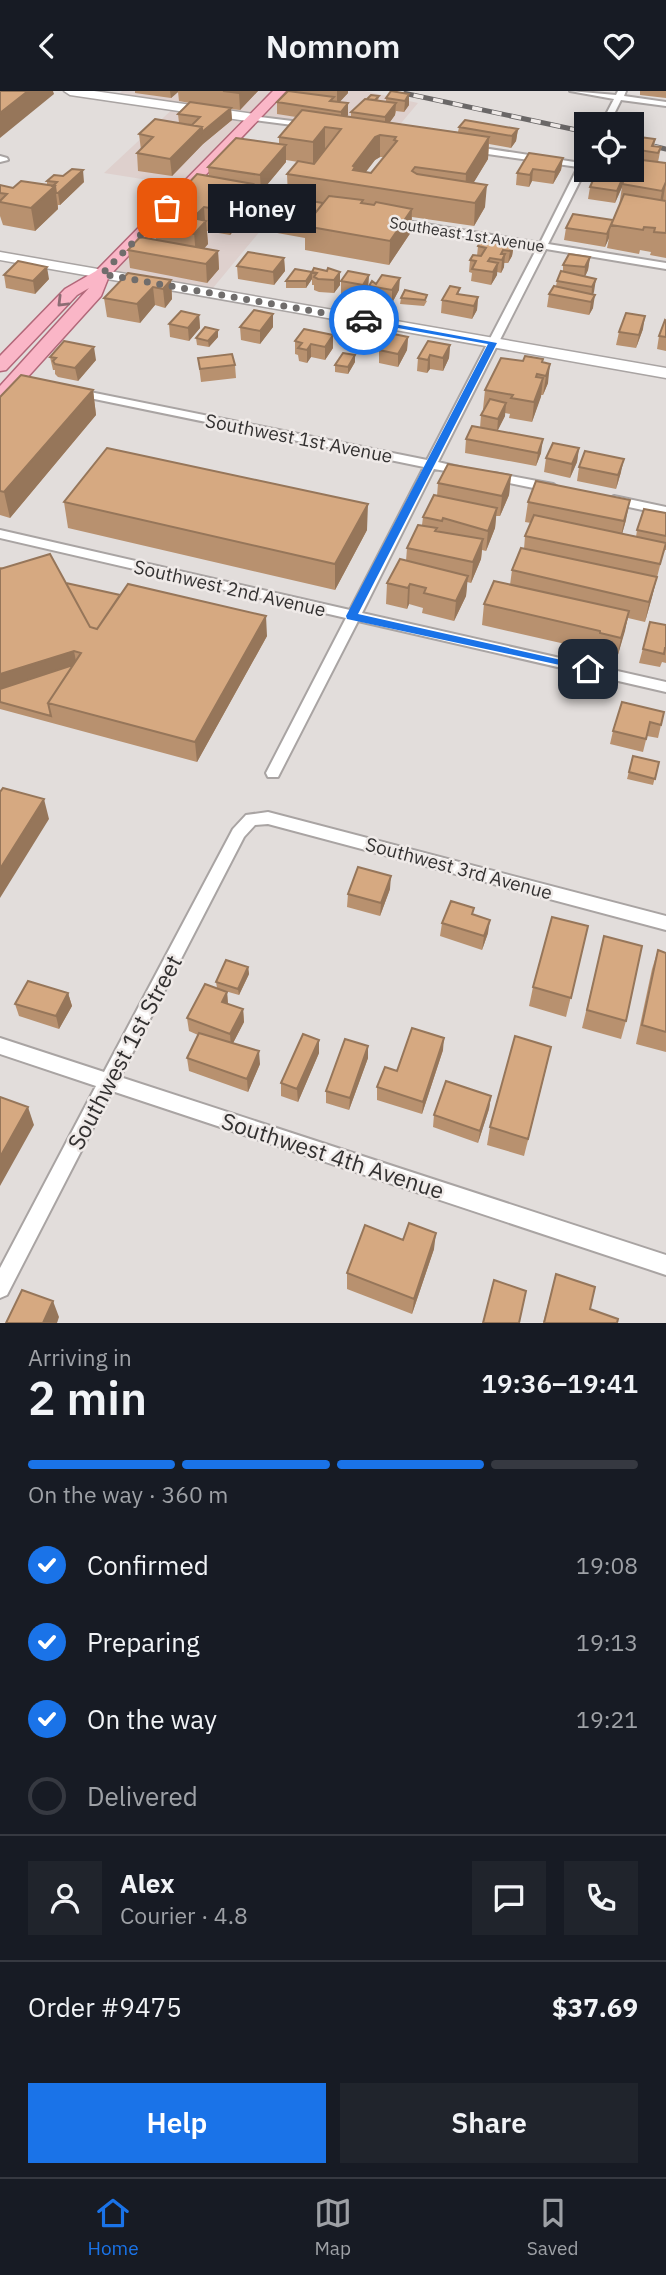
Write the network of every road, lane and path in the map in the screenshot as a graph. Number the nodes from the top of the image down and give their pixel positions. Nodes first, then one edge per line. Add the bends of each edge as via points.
1 (70, 91) edge
2 (280, 91) edge
3 (574, 91) edge
4 (620, 94) edge
5 (666, 104) edge
6 (611, 112) edge
7 (254, 118) junction
8 (319, 127) edge
9 (462, 148) edge
10 (574, 162) edge
11 (644, 174) edge
12 (666, 177) edge
13 (577, 182) edge
14 (225, 195) edge
15 (304, 208) edge
16 (383, 220) edge
17 (543, 246) junction
18 (0, 256) edge
19 (666, 266) edge
20 (102, 274) junction
21 (493, 343) junction
22 (6, 361) edge
23 (666, 373) edge
24 (23, 382) junction
25 (62, 390) edge
26 (0, 397) edge
27 (429, 464) junction
28 (471, 473) edge
29 (484, 475) edge
30 (563, 490) edge
31 (601, 498) edge
32 (666, 510) edge
33 (0, 534) edge
34 (351, 616) junction
35 (666, 687) edge
36 (273, 773) dead end
37 (251, 819) joint
38 (666, 923) edge
39 (0, 1046) edge
40 (109, 1081) junction
41 (666, 1265) edge
42 (0, 1288) edge

1 - 7 street
2 - 7 main road
3 - 4 street
4 - 5 street
4 - 6 street
7 - 8 street
7 - 20 main road via 192,190
9 - 10 street
11 - 12 street
13 - 17 street
14 - 15 street
16 - 17 street, Southeast 1st Avenue
17 - 19 street, Southeast 1st Avenue
17 - 21 street
18 - 20 street
20 - 21 street
20 -> 22 main road via 71,292
20 - 24 main road via 95,293
21 - 23 street
21 - 27 street
22 - 24 main road
24 - 26 main road
25 - 27 street, Southwest 1st Avenue
27 - 28 street, Southwest 1st Avenue
27 - 34 street
29 - 30 street
31 - 32 street
33 - 34 street, Southwest 2nd Avenue
34 - 35 street, Southwest 2nd Avenue
34 - 36 street
37 - 38 street, Southwest 3rd Avenue via 268,818
37 - 40 street, Southwest 1st Street via 238,833
39 - 40 street, Southwest 4th Avenue
40 - 41 street, Southwest 4th Avenue
40 - 42 street, Southwest 1st Street

